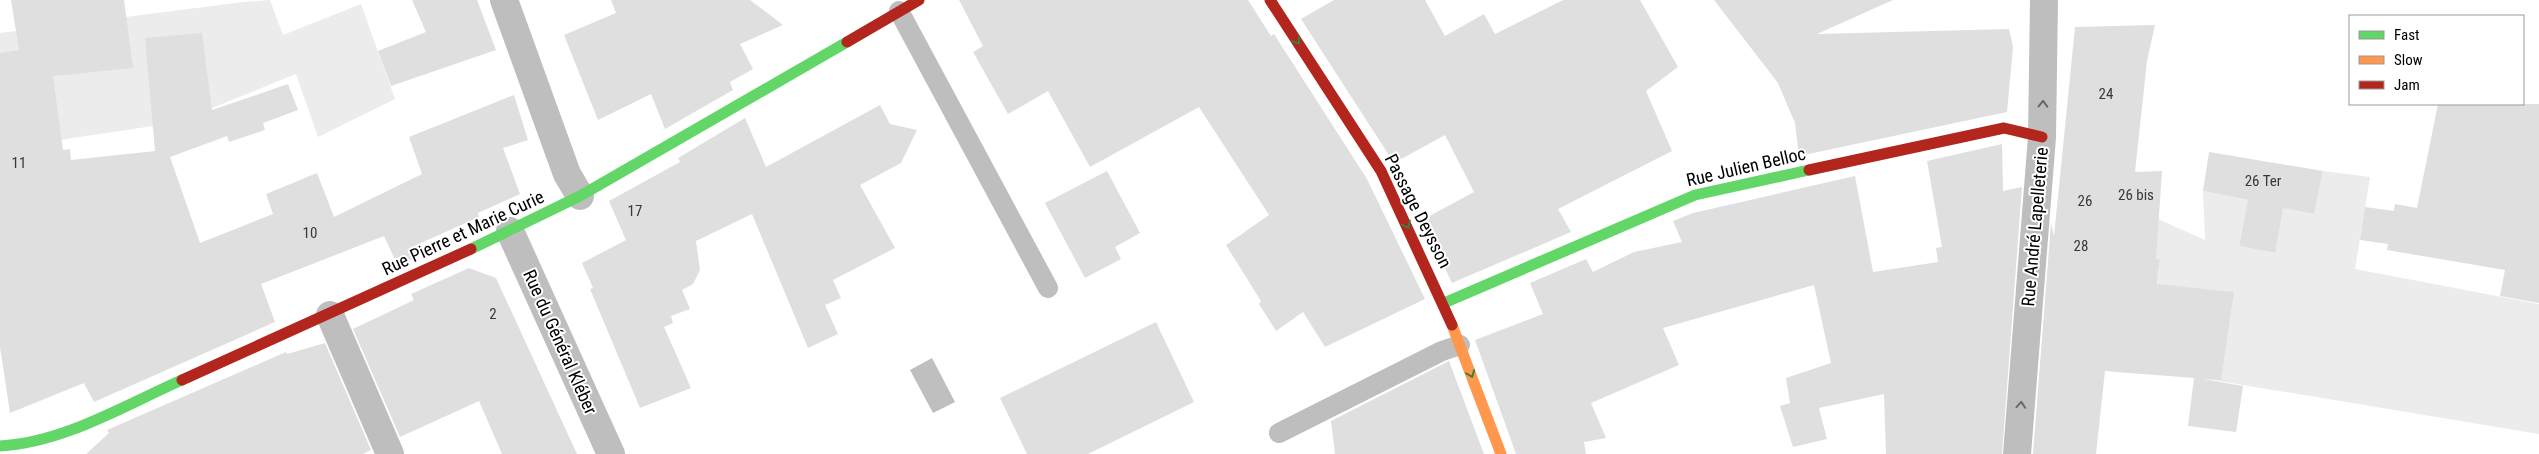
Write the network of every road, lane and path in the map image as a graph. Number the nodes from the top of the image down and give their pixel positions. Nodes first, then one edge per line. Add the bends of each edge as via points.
1 (504, 0) edge
2 (919, 0) edge
3 (1270, 0) edge
4 (2044, 0) edge
5 (899, 11) junction
6 (2042, 137) junction
7 (580, 196) junction
8 (510, 231) junction
9 (1048, 288) dead end
10 (1444, 303) junction
11 (330, 315) junction
12 (1460, 345) junction
13 (1279, 433) dead end
14 (0, 446) edge
15 (390, 454) edge
16 (611, 454) edge
17 (1501, 454) edge
18 (2017, 454) edge

1 - 7 street via 567,174
2 - 5 street, Rue Pierre et Marie Curie
3 -> 10 street, Passage Deysson via 1381,171
6 -> 4 street, Rue André Lapelleterie
5 - 7 street, Rue Pierre et Marie Curie
5 - 9 lane
6 - 10 street, Rue Julien Belloc via 2004,128 1695,195
18 -> 6 street, Rue André Lapelleterie
7 - 8 street, Rue Pierre et Marie Curie
8 - 11 street, Rue Pierre et Marie Curie
8 - 16 street, Rue du Général Kléber
10 - 12 street, Passage Deysson
11 - 14 street, Rue Pierre et Marie Curie via 72,429 19,445
11 - 15 street
12 - 13 lane
12 -> 17 street, Passage Deysson

